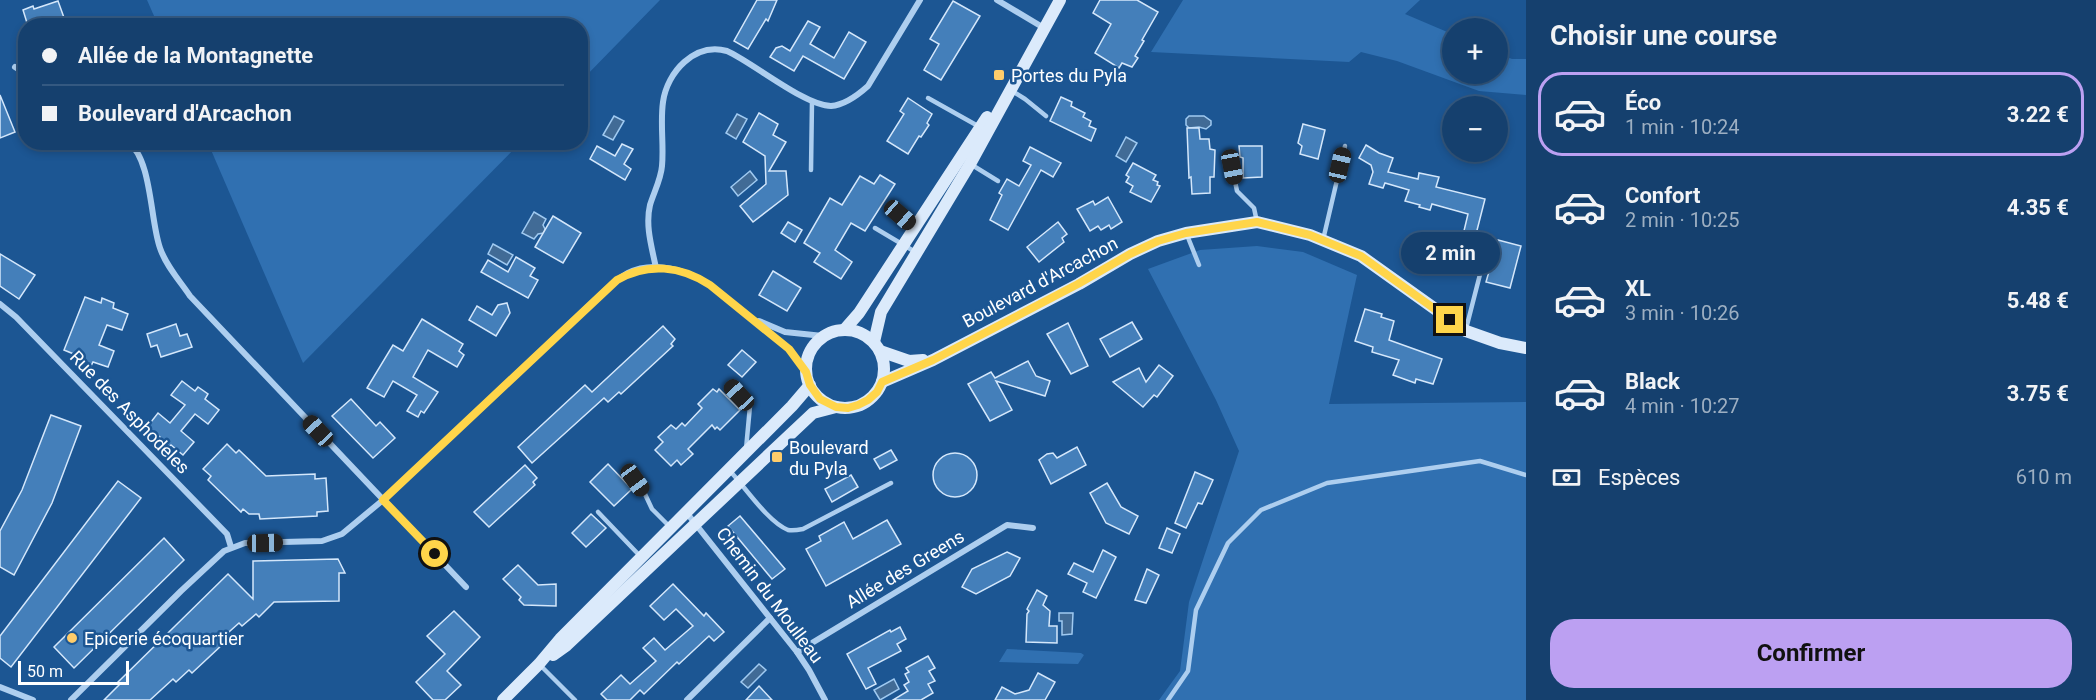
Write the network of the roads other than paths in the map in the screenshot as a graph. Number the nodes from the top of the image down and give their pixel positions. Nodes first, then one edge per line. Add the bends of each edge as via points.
1 (920, 0) edge
2 (998, 0) edge
3 (1060, 0) edge
4 (1044, 28) junction
5 (1037, 40) junction
6 (15, 67) dead end
7 (18, 69) edge
8 (1010, 90) junction
9 (928, 98) dead end
10 (812, 101) junction
11 (1046, 116) dead end
12 (980, 127) junction
13 (1345, 146) dead end
14 (135, 150) edge
15 (965, 161) junction
16 (1232, 167) dead end
17 (812, 170) dead end
18 (998, 181) dead end
19 (889, 206) dead end
20 (1257, 222) junction
21 (875, 228) dead end
22 (915, 228) junction
23 (1186, 233) junction
24 (1323, 240) junction
25 (903, 245) junction
26 (1486, 251) dead end
27 (917, 253) junction
28 (1199, 265) dead end
29 (656, 268) junction
30 (0, 304) edge
31 (750, 317) junction
32 (845, 329) junction
33 (1466, 331) junction
34 (823, 336) junction
35 (877, 346) junction
36 (1526, 348) edge
37 (933, 360) junction
38 (806, 372) junction
39 (882, 382) junction
40 (729, 385) dead end
41 (810, 385) junction
42 (836, 407) junction
43 (746, 453) junction
44 (626, 468) dead end
45 (729, 470) junction
46 (1526, 475) edge
47 (740, 482) junction
48 (891, 483) dead end
49 (383, 500) junction
50 (598, 512) dead end
51 (686, 512) junction
52 (696, 523) junction
53 (671, 527) junction
54 (1033, 528) dead end
55 (231, 547) junction
56 (641, 557) junction
57 (466, 587) dead end
58 (770, 618) junction
59 (797, 652) junction
60 (539, 664) junction
61 (0, 687) edge
62 (33, 700) edge
63 (71, 700) edge
64 (503, 700) edge
65 (575, 700) edge
66 (687, 700) edge
67 (825, 700) edge
68 (1168, 700) edge

1 - 10 street via 862,91 831,106
2 - 4 street
3 - 4 main road
4 - 5 main road
5 - 8 main road
5 - 12 main road
6 - 7 street
8 - 11 lane
8 - 15 main road
9 - 12 lane
10 - 17 lane
10 - 29 street via 726,51 701,51 685,62 669,84 663,101 663,165 648,222
12 - 15 main road
13 - 24 lane
14 - 49 street via 145,169 160,249 190,296
15 - 18 lane
15 - 22 main road
15 - 27 main road
16 - 20 lane via 1237,191 1254,208
19 - 22 lane
20 - 23 main road, Boulevard d'Arcachon
20 - 24 main road, Boulevard d'Arcachon
21 - 25 lane
22 - 25 main road
23 - 28 lane
23 - 37 main road, Boulevard d'Arcachon via 1130,254
24 - 33 main road, Boulevard d'Arcachon via 1361,256
25 - 27 lane
25 - 32 main road via 857,317
26 - 33 lane
27 - 35 main road via 881,312
29 - 31 street via 696,276
29 - 49 street via 631,272 617,280
30 - 55 street, Rue des Asphodeles via 226,534
31 - 34 street via 785,332
31 - 38 street via 789,349
32 - 34 main road
32 - 35 main road via 862,333
33 - 36 main road, Boulevard d'Arcachon
34 - 38 main road via 814,345
35 - 37 main road, Boulevard d'Arcachon via 909,361
35 - 39 main road via 884,372
37 - 39 main road, Boulevard d'Arcachon
38 - 41 main road
39 - 42 main road via 868,400 848,408
40 - 43 lane via 750,406
41 - 42 main road via 820,399
41 - 43 main road
42 - 47 main road via 813,414
43 - 45 main road
44 - 53 lane via 652,508
45 - 47 lane
45 - 51 main road
46 - 68 lane via 1480,460 1327,483 1261,510 1228,543 1196,610 1188,671
47 - 48 lane via 775,521 795,531
47 - 52 main road
49 - 55 street via 342,534 322,542 244,543
49 - 57 street
50 - 56 lane
51 - 52 street, Chemin du Moulleau
51 - 53 main road
52 - 58 street, Chemin du Moulleau
52 - 60 main road via 567,645
53 - 56 main road
54 - 59 street, Allée des Greens via 1007,525
55 - 63 street via 210,562
56 - 60 main road
58 - 59 street, Chemin du Moulleau
58 - 66 street
59 - 67 street, Chemin du Moulleau
60 - 64 main road
60 - 65 lane
61 - 62 street

